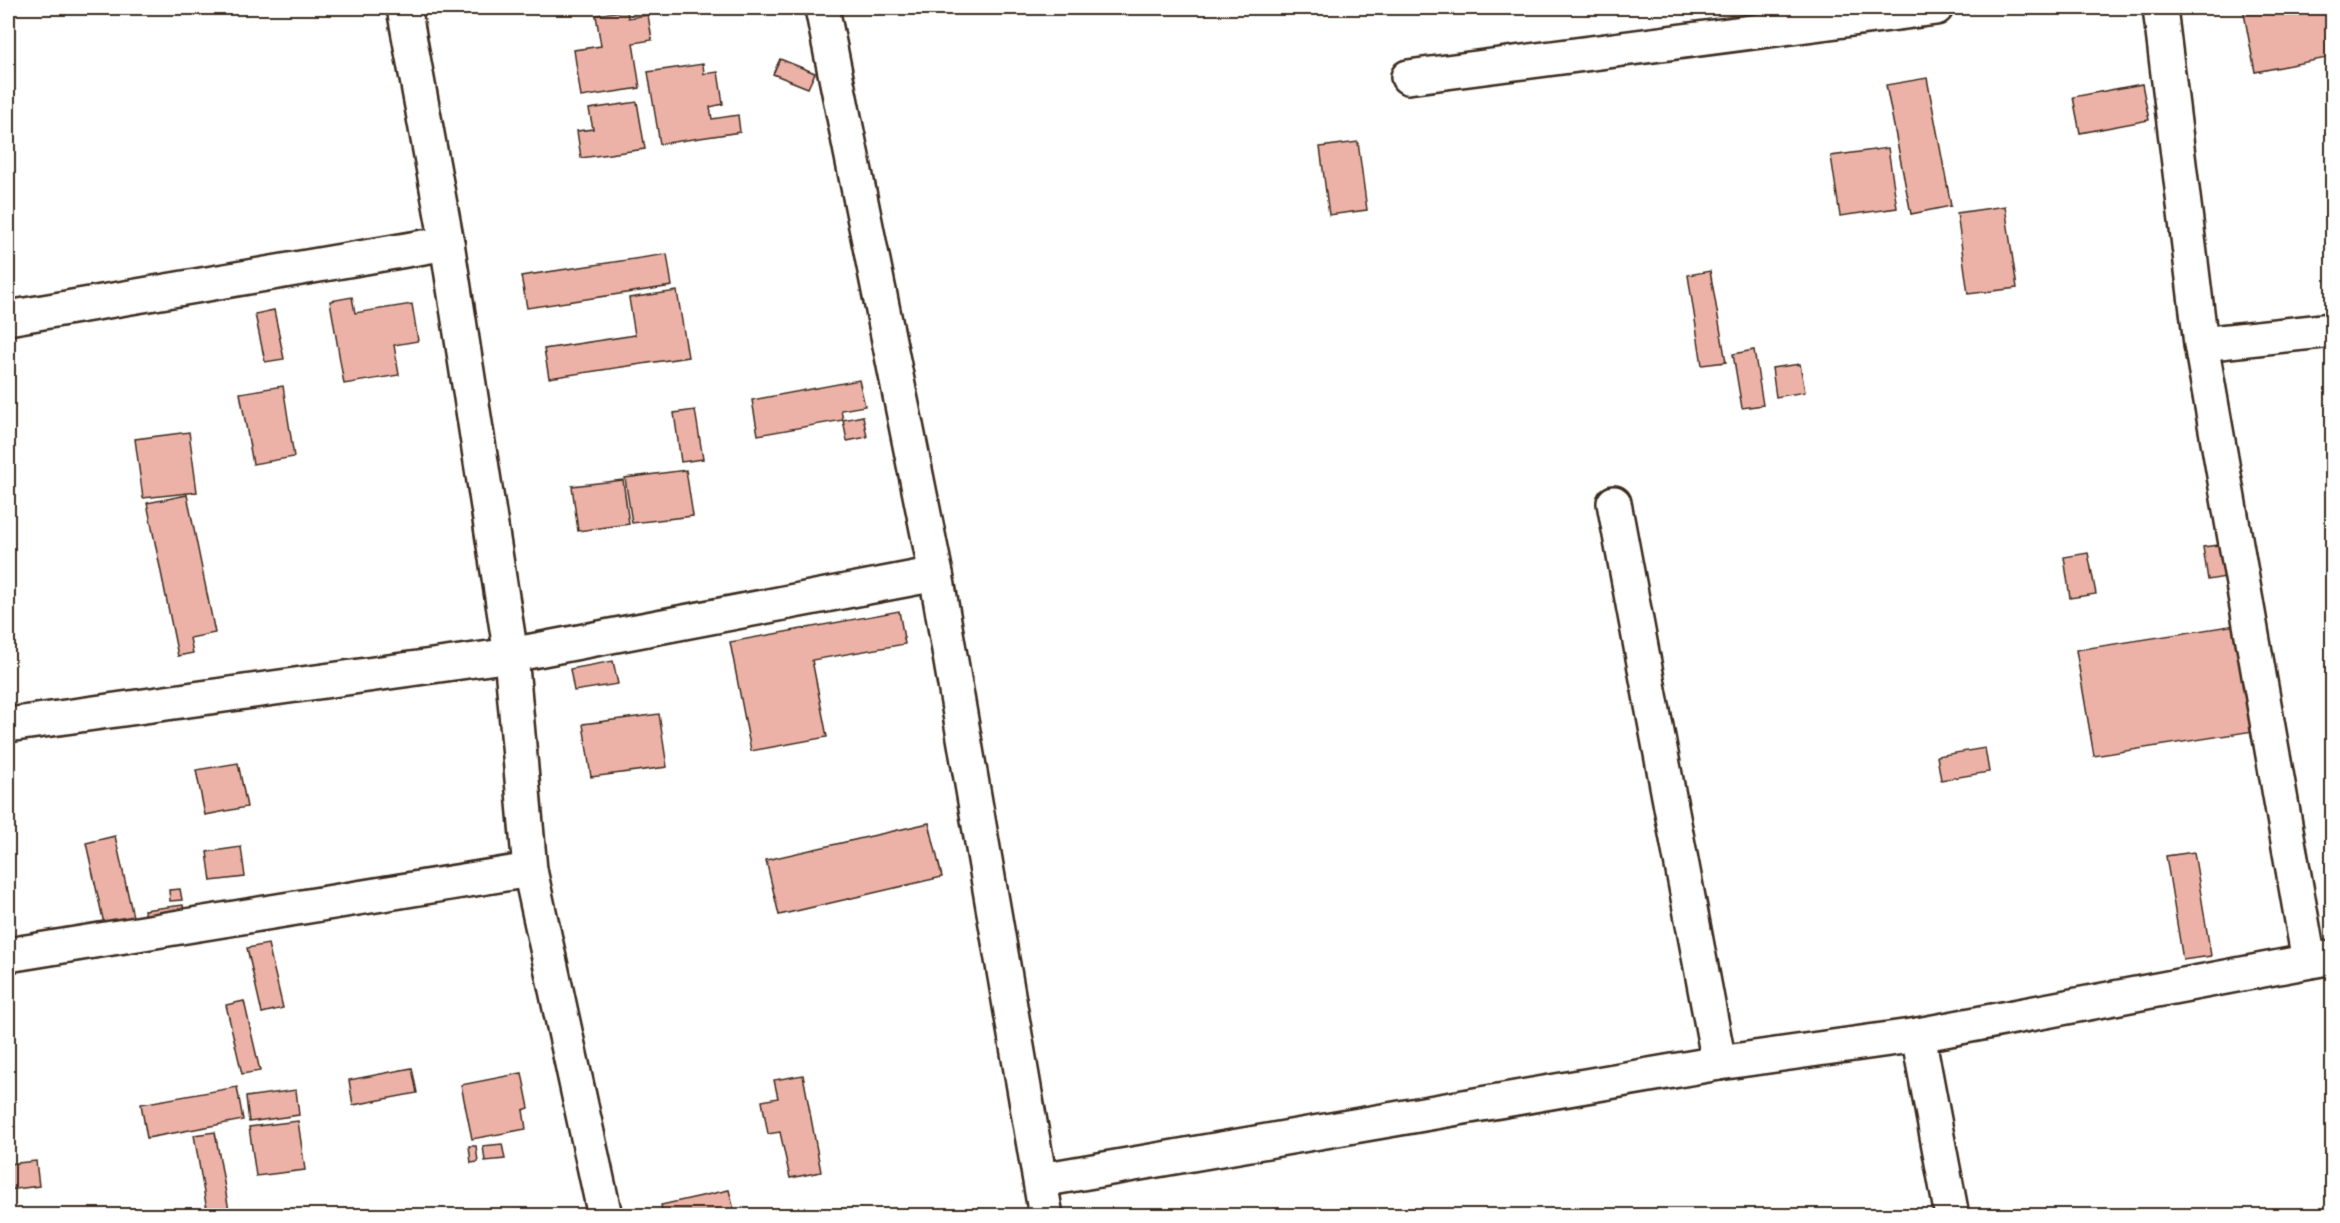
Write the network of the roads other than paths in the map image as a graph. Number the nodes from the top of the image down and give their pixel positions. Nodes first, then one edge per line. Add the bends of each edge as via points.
1 (404, 8) edge
2 (822, 8) edge
3 (1936, 8) edge
4 (2160, 8) edge
5 (1408, 77) dead end
6 (447, 243) junction
7 (8, 318) edge
8 (2332, 330) edge
9 (2201, 344) junction
10 (1614, 503) dead end
11 (936, 574) junction
12 (511, 655) junction
13 (8, 725) edge
14 (530, 870) junction
15 (8, 955) edge
16 (2321, 959) edge
17 (1918, 1035) junction
18 (1719, 1063) junction
19 (1041, 1180) junction
20 (605, 1215) edge
21 (1046, 1215) edge
22 (1952, 1215) edge

1 - 6 street
2 - 11 street
3 - 5 street
4 - 9 street
6 - 7 street
6 - 12 street
8 - 9 street
9 - 16 street
10 - 18 street
11 - 12 street
11 - 19 street
12 - 13 street
12 - 14 street
14 - 15 street
14 - 20 street
16 - 17 street
17 - 18 street
17 - 22 street
18 - 19 street
19 - 21 street

